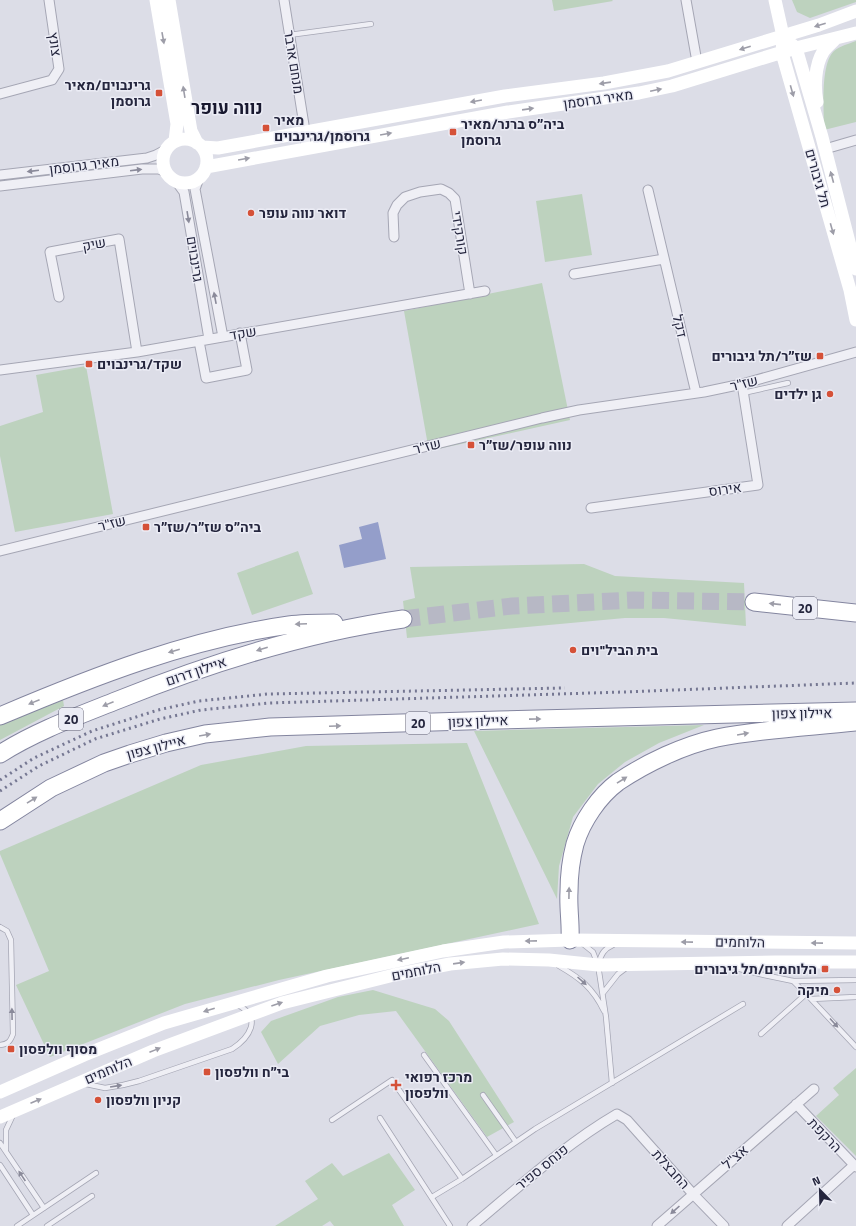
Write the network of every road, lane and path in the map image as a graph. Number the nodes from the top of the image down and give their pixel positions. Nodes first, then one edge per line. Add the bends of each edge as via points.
1 (49, 0) edge
2 (156, 0) edge
3 (169, 0) edge
4 (284, 0) edge
5 (686, 0) edge
6 (775, 0) edge
7 (856, 11) edge
8 (372, 24) dead end
9 (856, 32) edge
10 (289, 35) junction
11 (783, 36) junction
12 (837, 38) junction
13 (796, 48) junction
14 (782, 53) junction
15 (697, 62) junction
16 (0, 94) edge
17 (305, 131) junction
18 (856, 140) edge
19 (823, 143) junction
20 (171, 145) junction
21 (200, 145) junction
22 (306, 149) junction
23 (166, 172) junction
24 (203, 172) junction
25 (0, 175) edge
26 (176, 181) junction
27 (0, 186) edge
28 (648, 190) dead end
29 (394, 237) dead end
30 (664, 259) junction
31 (856, 269) edge
32 (574, 274) dead end
33 (485, 291) dead end
34 (470, 294) junction
35 (60, 297) dead end
36 (856, 320) edge
37 (240, 333) junction
38 (222, 337) junction
39 (209, 339) junction
40 (199, 341) junction
41 (137, 352) junction
42 (856, 352) edge
43 (0, 370) edge
44 (788, 383) dead end
45 (742, 388) junction
46 (696, 393) junction
47 (591, 508) dead end
48 (0, 551) edge
49 (754, 602) tunnel mouth
50 (856, 613) edge
51 (856, 711) edge
52 (0, 716) edge
53 (856, 722) edge
54 (0, 754) edge
55 (0, 821) edge
56 (0, 927) edge
57 (570, 940) junction
58 (621, 942) junction
59 (856, 943) edge
60 (549, 960) junction
61 (856, 962) edge
62 (717, 963) junction
63 (635, 964) junction
64 (598, 965) junction
65 (856, 980) edge
66 (793, 981) junction
67 (603, 993) junction
68 (806, 994) junction
69 (856, 997) edge
70 (811, 998) junction
71 (228, 1004) junction
72 (743, 1004) dead end
73 (249, 1014) junction
74 (606, 1017) junction
75 (761, 1034) dead end
76 (0, 1045) edge
77 (856, 1047) edge
78 (424, 1055) dead end
79 (21, 1082) junction
80 (78, 1083) junction
81 (612, 1083) junction
82 (0, 1085) edge
83 (814, 1088) dead end
84 (0, 1092) edge
85 (484, 1095) dead end
86 (796, 1104) junction
87 (20, 1108) junction
88 (617, 1114) joint
89 (0, 1117) edge
90 (380, 1118) dead end
91 (332, 1120) dead end
92 (516, 1142) junction
93 (0, 1143) edge
94 (6, 1152) junction
95 (496, 1156) junction
96 (0, 1165) edge
97 (855, 1166) edge
98 (96, 1173) dead end
99 (462, 1179) junction
100 (693, 1194) junction
101 (92, 1196) dead end
102 (432, 1197) junction
103 (44, 1208) junction
104 (33, 1215) junction
105 (18, 1226) edge
106 (47, 1226) edge
107 (450, 1226) edge
108 (472, 1226) edge
109 (657, 1226) edge
110 (724, 1226) edge
111 (787, 1226) edge

1 - 16 street, צונץ via 59,69 52,80
2 -> 20 street via 177,124 177,134
21 -> 3 street via 193,136 190,126
4 - 10 street, מנחם ארבר
5 - 15 street
6 - 11 street, תל גיבורים
7 -> 11 street, מאיר גרוסמן
8 - 10 lane
9 - 12 street, מאיר גרוסמן
10 - 17 street, מנחם ארבר
11 - 13 street
11 - 14 street, תל גיבורים
11 -> 15 street, מאיר גרוסמן
12 - 13 street, מאיר גרוסמן
12 - 19 street via 822,53 817,73 816,96
13 - 14 street, מאיר גרוסמן
13 - 19 street, תל גיבורים
22 -> 14 street, מאיר גרוסמן via 508,112 639,93 672,86
14 -> 36 street, תל גיבורים via 850,290
15 -> 17 street, מאיר גרוסמן via 636,78 505,96
17 - 21 street, מאיר גרוסמן via 218,148
17 - 22 street, מנחם ארבר
18 - 19 street
31 -> 19 street, תל גיבורים
20 - 21 street via 186,139
20 - 23 street via 163,160
20 -> 25 street, מאיר גרוסמן via 147,158
21 - 24 street via 206,153
24 -> 22 street, מאיר גרוסמן
23 - 26 street
27 -> 23 street, מאיר גרוסמן via 142,169 159,169
24 - 26 street via 188,183
38 -> 24 street, גרינבוים via 195,189
26 -> 39 street, גרינבוים via 184,192
28 - 30 street, דקל
29 - 34 street, קורקידי via 393,213 396,205 405,197 441,189 449,193 455,199
30 - 32 street
30 - 46 street, דקל
33 - 34 street, שקד
34 - 37 street, שקד
35 - 41 street, שיק via 50,252 119,239
37 - 38 street, שקד
37 - 40 street via 246,370 206,378
38 - 39 street, שקד
39 - 40 street, שקד
40 - 41 street, שקד
41 - 43 street, שקד
42 - 45 street, שז"ר
44 - 45 lane
45 - 46 street, שז"ר
45 - 47 street, אירוס via 758,484
46 - 48 street, שז"ר via 542,418
50 -> 49 highway, 20
55 -> 51 highway, איילון צפון / 20 via 51,788 104,763 166,743 213,733 270,728 498,720
52 - 54 highway, איילון דרום / 20 via 121,668 235,634 290,625 399,619 324,633 226,660 95,709
57 -> 53 highway via 569,892 576,843 589,815 617,783 654,762 687,747 716,738 749,732
76 -> 56 lane via 11,1041 13,1034 10,940 7,932
57 - 58 street, הלוחמים
57 - 60 street via 566,952
57 - 64 lane via 590,949
57 -> 71 street, הלוחמים via 504,942 443,950 327,976
59 -> 58 street, הלוחמים
58 - 64 lane via 604,951
60 - 64 street, הלוחמים
73 -> 60 street, הלוחמים via 328,991 450,964 503,959
60 -> 74 lane via 575,975 586,985 594,993
61 - 62 street, הלוחמים
62 - 63 street, הלוחמים
62 - 66 lane
63 - 64 street, הלוחמים
63 - 67 lane via 618,974
64 - 67 lane
65 - 66 lane
66 - 68 lane
67 - 74 lane
68 - 70 lane
68 - 75 lane
69 - 70 lane
70 -> 77 lane
71 - 73 lane via 239,1006
71 -> 79 street, הלוחמים via 133,1034
72 - 81 lane
80 -> 73 street, הלוחמים
80 -> 73 lane via 105,1088 123,1085 232,1049 250,1031 252,1023
74 - 81 lane
78 - 95 lane
79 - 82 street
79 - 84 street, הלוחמים
87 -> 80 street, הלוחמים
81 - 92 lane
83 - 86 street, אצ"ל
85 - 92 lane
86 - 97 street, הרקפת
86 - 100 street, אצ"ל
87 - 89 street, הלוחמים
87 - 94 lane via 8,1123
88 - 100 street, החבצלת via 627,1120
88 - 108 street, פנחס ספיר via 560,1151
90 - 102 lane
91 - 99 lane via 392,1080
92 - 95 lane
93 - 94 lane
103 -> 94 lane
95 - 99 lane
96 - 104 lane
97 - 111 street, הרקפת
98 - 103 lane
99 - 102 lane
100 -> 109 street, אצ"ל
100 - 110 street, החבצלת
101 - 106 lane
102 - 107 lane
103 - 104 lane
104 - 105 lane

